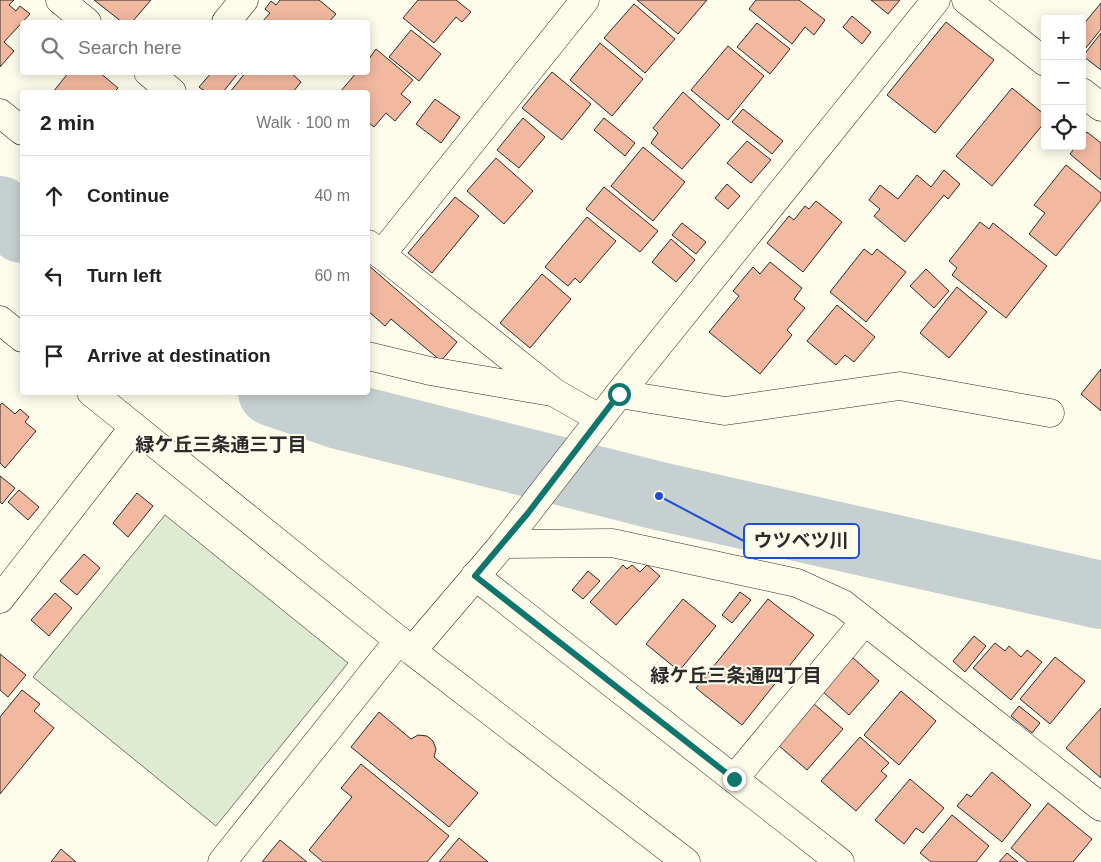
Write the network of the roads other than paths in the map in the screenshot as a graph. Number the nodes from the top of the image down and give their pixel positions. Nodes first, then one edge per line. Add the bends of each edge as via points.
1 (60, 0) edge
2 (244, 0) edge
3 (585, 0) edge
4 (936, 0) edge
5 (966, 0) edge
6 (85, 20) edge
7 (228, 20) edge
8 (1042, 60) edge
9 (154, 75) edge
10 (176, 85) edge
11 (1086, 95) edge
12 (1101, 107) edge
13 (0, 113) edge
14 (20, 129) edge
15 (374, 249) edge
16 (0, 320) edge
17 (20, 336) edge
18 (370, 356) edge
19 (555, 393) junction
20 (619, 394) junction
21 (95, 395) edge
22 (1050, 413) dead end
23 (593, 426) junction
24 (134, 427) junction
25 (503, 544) junction
26 (475, 576) junction
27 (0, 598) edge
28 (865, 621) junction
29 (405, 646) junction
30 (734, 779) junction
31 (1101, 807) edge
32 (655, 852) edge
33 (222, 862) edge
34 (686, 862) edge
35 (840, 862) edge

1 - 6 street
2 - 7 street
3 - 15 street
4 - 20 street
5 - 8 street
9 - 10 street
11 - 12 street
13 - 14 street
15 - 19 street
16 - 17 street
18 - 19 street via 430,371
19 - 23 street
20 - 22 street via 725,411 900,386
20 - 23 street
21 - 24 street
23 - 25 street
24 - 27 street
24 - 29 street
25 - 26 street
25 - 28 street via 622,545 797,583 843,604
26 - 29 street
26 - 30 street
28 - 30 street
28 - 31 street
29 - 32 street
29 - 33 street
30 - 35 street
32 - 34 street

